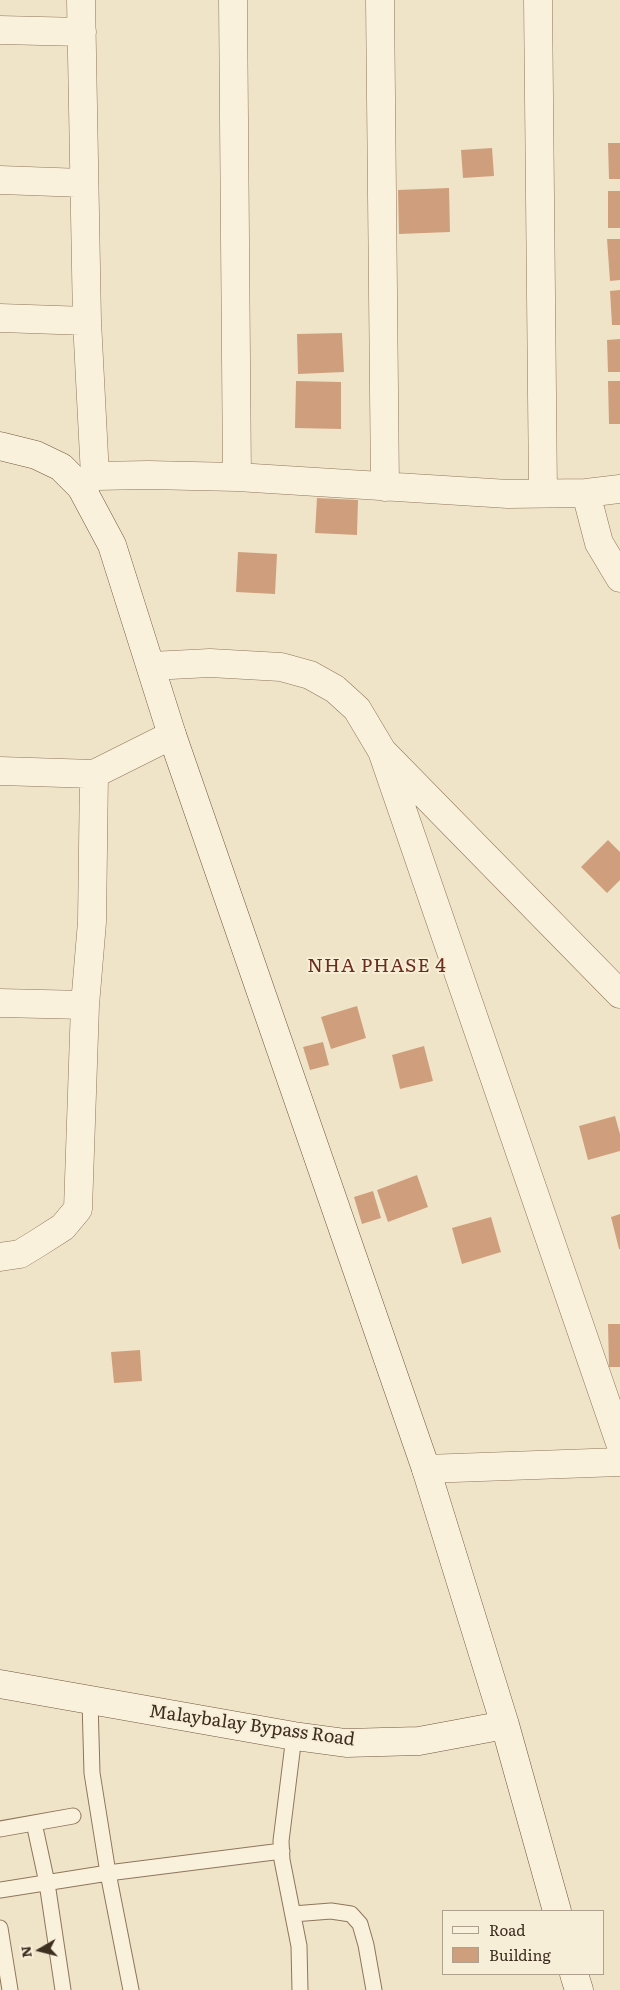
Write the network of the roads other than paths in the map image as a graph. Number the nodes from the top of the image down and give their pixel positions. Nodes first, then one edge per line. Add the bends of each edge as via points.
1 (81, 0) edge
2 (233, 0) edge
3 (380, 0) edge
4 (538, 0) edge
5 (0, 30) edge
6 (82, 32) junction
7 (0, 180) edge
8 (84, 183) junction
9 (0, 318) edge
10 (87, 321) junction
11 (0, 446) edge
12 (237, 477) junction
13 (88, 482) junction
14 (385, 487) junction
15 (620, 490) edge
16 (543, 492) junction
17 (586, 493) junction
18 (620, 578) edge
19 (151, 666) junction
20 (172, 735) junction
21 (382, 751) junction
22 (0, 771) edge
23 (94, 774) junction
24 (620, 994) edge
25 (0, 1003) edge
26 (85, 1005) junction
27 (0, 1257) edge
28 (620, 1443) edge
29 (620, 1462) edge
30 (426, 1468) junction
31 (0, 1684) edge
32 (90, 1701) junction
33 (504, 1725) junction
34 (294, 1736) junction
35 (73, 1816) dead end
36 (34, 1822) junction
37 (0, 1829) edge
38 (282, 1851) junction
39 (108, 1873) junction
40 (47, 1883) junction
41 (0, 1890) edge
42 (557, 1910) edge
43 (293, 1914) junction
44 (0, 1928) edge
45 (574, 1975) edge
46 (10, 1990) edge
47 (63, 1990) edge
48 (131, 1990) edge
49 (300, 1990) edge
50 (374, 1990) edge
51 (579, 1990) edge

1 - 6 street
2 - 12 street
3 - 14 street
4 - 16 street
5 - 6 street
6 - 8 street
7 - 8 street
8 - 10 street
9 - 10 street
10 - 13 street
11 - 13 street via 36,455
12 - 13 street via 148,475
12 - 14 street
13 - 19 street
14 - 16 street via 508,494
15 - 17 street
16 - 17 street
17 - 18 street via 598,543
19 - 20 street
19 - 21 street via 248,664 281,667 310,675 335,689 357,709
20 - 23 street
20 - 30 street
21 - 24 street
21 - 28 street
22 - 23 street
23 - 26 street via 92,922
25 - 26 street
26 - 27 street via 78,1209 63,1228 20,1254
29 - 30 street
30 - 33 street
31 - 32 street, Malaybalay Bypass Road
32 - 34 street, Malaybalay Bypass Road
32 - 39 lane via 92,1774
33 - 34 street, Malaybalay Bypass Road via 384,1743 346,1743
33 - 42 street
34 - 38 lane
35 - 36 lane
36 - 37 lane
36 - 40 lane
38 - 39 lane
38 - 43 lane
39 - 40 lane
39 - 48 lane
40 - 41 lane
40 - 47 lane
43 - 49 lane via 299,1946
43 - 50 lane via 331,1911 351,1914 360,1924
44 - 46 lane
45 - 51 street

